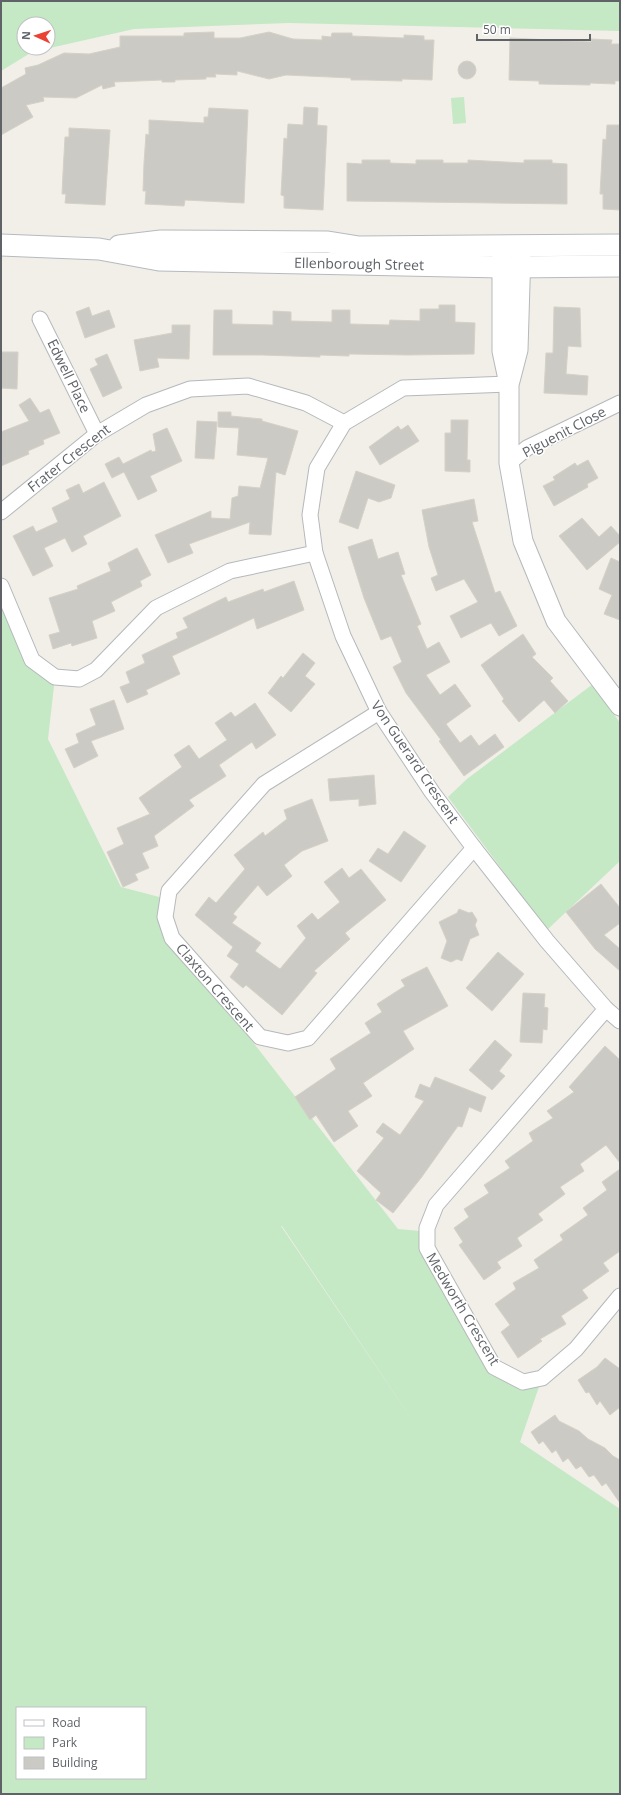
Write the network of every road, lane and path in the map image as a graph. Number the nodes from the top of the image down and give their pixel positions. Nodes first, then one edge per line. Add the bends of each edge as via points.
1 (1, 245) edge
2 (620, 245) edge
3 (512, 246) junction
4 (99, 249) junction
5 (620, 266) edge
6 (511, 267) junction
7 (40, 319) dead end
8 (509, 384) junction
9 (620, 403) edge
10 (344, 423) junction
11 (97, 434) junction
12 (509, 463) junction
13 (1, 512) edge
14 (315, 553) junction
15 (1, 586) edge
16 (620, 706) edge
17 (378, 712) junction
18 (474, 848) junction
19 (606, 1009) junction
20 (620, 1021) edge
21 (620, 1296) edge

1 - 4 main road, Ellenborough Street
2 - 3 main road, Ellenborough Street
3 - 4 main road, Ellenborough Street via 359,247 328,242 161,241
3 - 6 street
4 - 6 main road, Ellenborough Street via 159,260
5 - 6 main road, Ellenborough Street
6 - 8 street via 502,351
7 - 11 street, Edwell Place
8 - 10 street, Von Guerard Crescent via 403,388
8 - 12 street
9 - 12 street, Piguenit Close via 527,448
10 - 11 street, Frater Crescent via 306,403 241,386 190,389 146,405
10 - 14 street, Von Guerard Crescent via 317,468 310,515
11 - 13 street, Frater Crescent
12 - 16 street via 523,541 556,621
14 - 15 street via 230,571 156,608 96,670 79,679 55,677 32,660
14 - 17 street, Von Guerard Crescent via 343,636
17 - 18 street, Von Guerard Crescent via 432,792
17 - 18 street, Claxton Crescent via 264,784 169,891 165,917 172,938 260,1037 288,1043 308,1038
18 - 19 street, Von Guerard Crescent via 547,941
19 - 20 street, Von Guerard Crescent
19 - 21 street, Medworth Crescent via 436,1205 427,1228 427,1248 494,1367 523,1382 542,1378 576,1349

